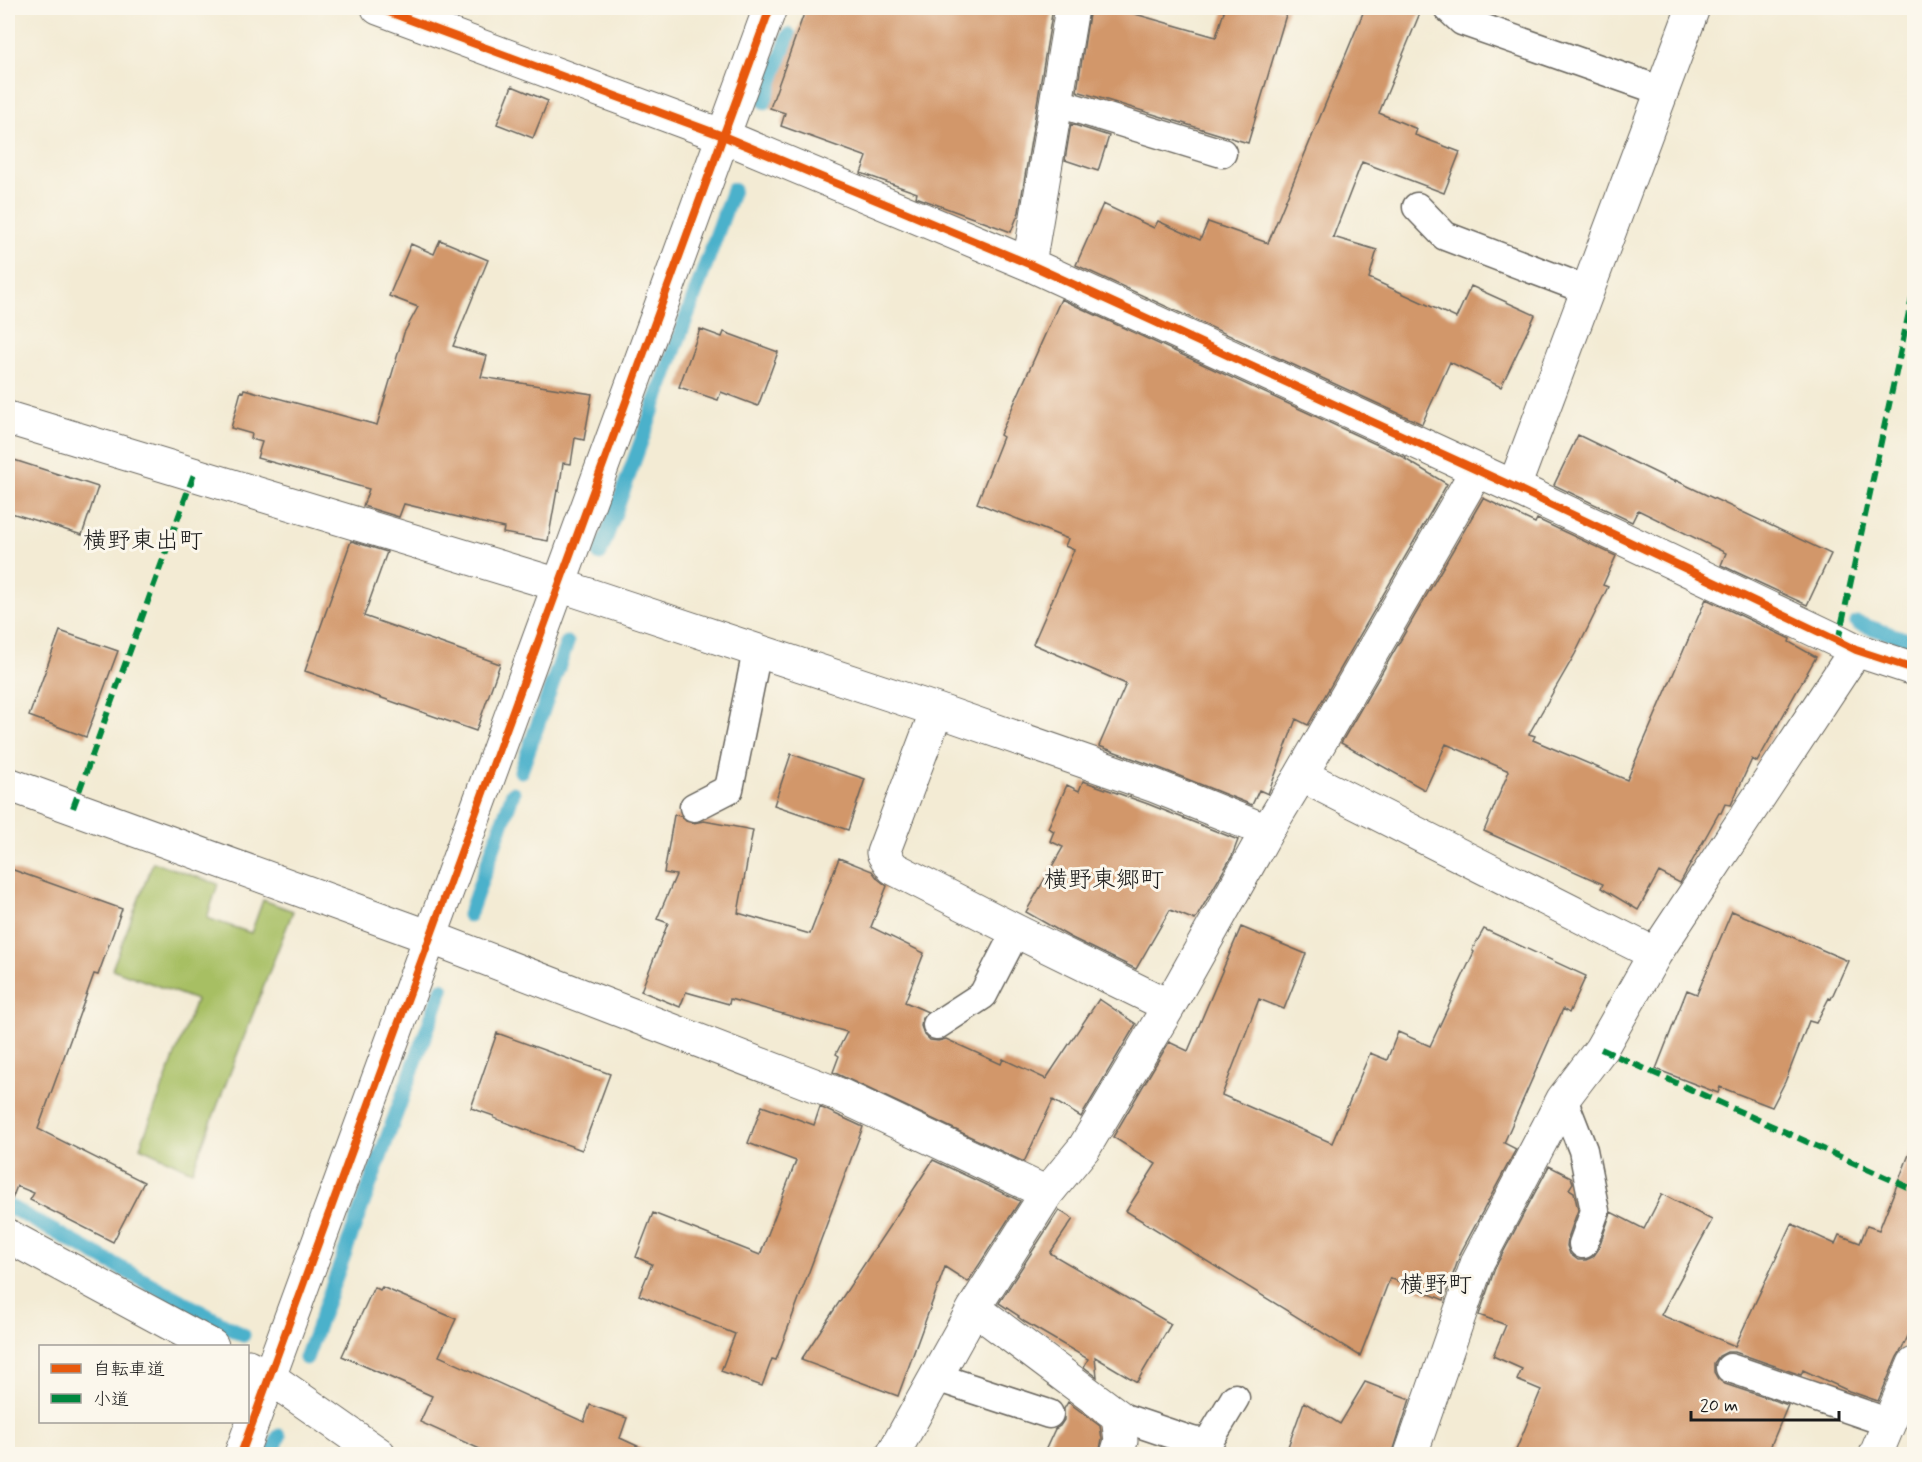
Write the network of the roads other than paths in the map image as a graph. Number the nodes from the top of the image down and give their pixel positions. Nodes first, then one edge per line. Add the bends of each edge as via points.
1 (378, 8) edge
2 (770, 8) edge
3 (1072, 8) edge
4 (1448, 8) edge
5 (1693, 8) edge
6 (1662, 91) junction
7 (1055, 102) junction
8 (723, 136) junction
9 (1222, 153) dead end
10 (1417, 207) dead end
11 (1029, 264) junction
12 (1587, 290) junction
13 (8, 418) edge
14 (1477, 470) junction
15 (1514, 487) junction
16 (559, 585) junction
17 (1856, 650) junction
18 (757, 651) junction
19 (1914, 669) edge
20 (937, 710) junction
21 (1301, 775) junction
22 (8, 784) edge
23 (694, 807) dead end
24 (1267, 831) junction
25 (1016, 932) junction
26 (430, 937) junction
27 (1655, 954) junction
28 (1169, 1005) junction
29 (937, 1025) dead end
30 (1563, 1099) junction
31 (1047, 1193) junction
32 (8, 1236) edge
33 (1583, 1244) dead end
34 (974, 1308) junction
35 (208, 1345) edge
36 (1730, 1368) dead end
37 (258, 1372) edge
38 (1912, 1374) edge
39 (936, 1377) junction
40 (1235, 1398) dead end
41 (1050, 1414) dead end
42 (249, 1416) edge
43 (1118, 1416) junction
44 (248, 1423) edge
45 (1890, 1423) junction
46 (241, 1455) edge
47 (379, 1455) edge
48 (893, 1455) edge
49 (1117, 1455) edge
50 (1411, 1455) edge
51 (1876, 1455) edge

1 - 8 street
2 - 8 street
3 - 7 street
4 - 6 lane via 1462,21
5 - 6 street
6 - 12 street
7 - 9 lane
7 - 11 street
8 - 11 street
8 - 16 street
10 - 12 lane via 1445,236
11 - 14 street
12 - 15 street
13 - 16 street
14 - 15 street
14 - 21 street
15 - 17 street
16 - 18 street
16 - 26 street
17 - 19 street
17 - 27 street
18 - 20 street
18 - 23 lane via 729,789
20 - 24 street via 1155,786
20 - 25 street via 883,853 893,867
21 - 24 street
21 - 27 street
22 - 26 street
24 - 28 street
25 - 28 street
25 - 29 lane via 983,994
26 - 31 street via 840,1095
26 - 37 street
27 - 30 street via 1601,1049
28 - 31 street via 1084,1148
30 - 33 lane via 1583,1150 1595,1211
30 - 50 street via 1478,1261
31 - 34 street
32 - 35 street
34 - 39 street
34 - 43 street
36 - 45 lane
37 - 42 street
37 - 47 street
38 - 45 street
39 - 41 lane
39 - 48 street
40 - 43 lane via 1209,1441 1195,1442
43 - 49 street via 1121,1440
44 - 46 street
45 - 51 street

